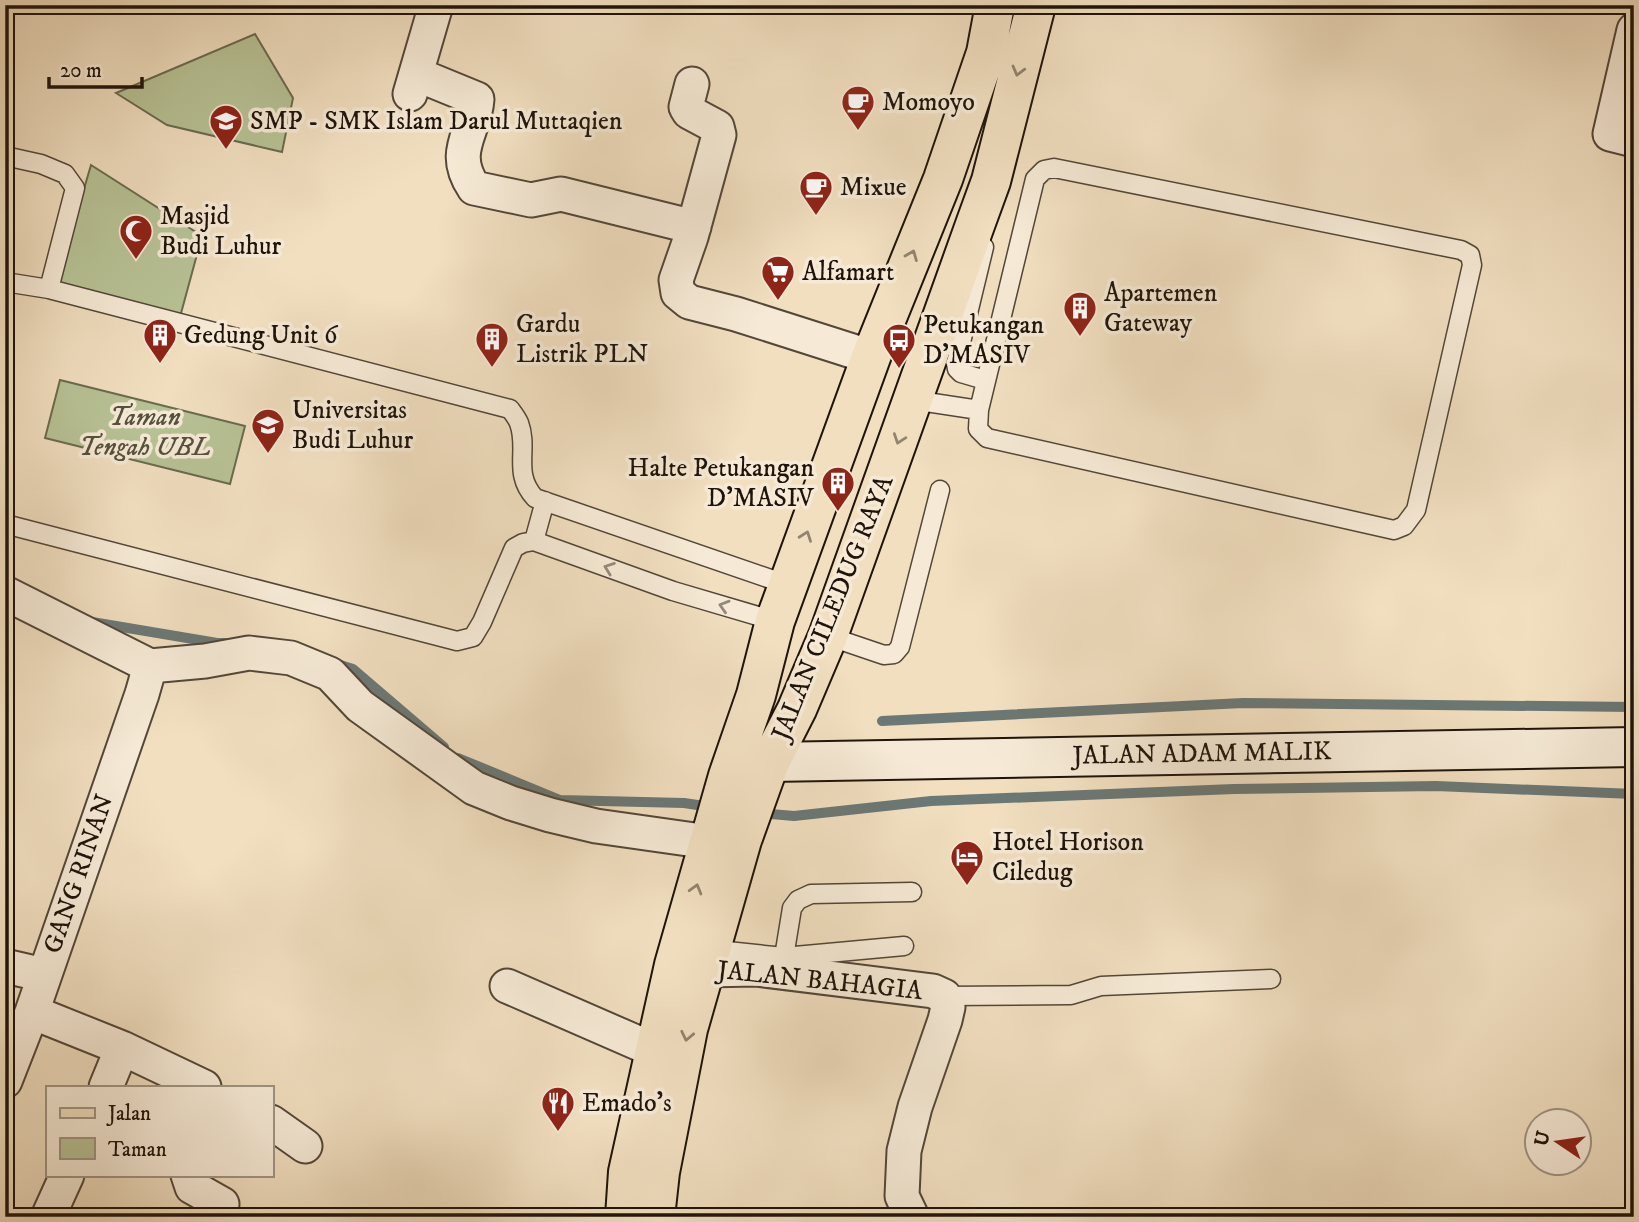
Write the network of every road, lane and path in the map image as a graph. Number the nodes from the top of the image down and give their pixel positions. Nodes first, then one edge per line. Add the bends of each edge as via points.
1 (436, 5) edge
2 (995, 5) edge
3 (1006, 5) edge
4 (1036, 5) edge
5 (1634, 30) edge
6 (986, 53) junction
7 (692, 84) dead end
8 (1634, 139) edge
9 (5, 156) edge
10 (991, 181) junction
11 (694, 227) junction
12 (5, 282) edge
13 (49, 289) junction
14 (871, 357) junction
15 (985, 380) junction
16 (913, 400) junction
17 (979, 410) junction
18 (940, 490) dead end
19 (545, 501) junction
20 (5, 524) edge
21 (534, 541) junction
22 (788, 585) junction
23 (5, 593) edge
24 (775, 621) junction
25 (828, 636) junction
26 (150, 666) junction
27 (1634, 747) edge
28 (749, 770) junction
29 (725, 841) junction
30 (912, 892) dead end
31 (904, 946) dead end
32 (693, 957) junction
33 (784, 957) junction
34 (5, 966) edge
35 (44, 975) junction
36 (1271, 979) dead end
37 (507, 986) dead end
38 (944, 996) junction
39 (32, 1012) junction
40 (122, 1048) junction
41 (654, 1050) junction
42 (5, 1081) edge
43 (106, 1086) edge
44 (202, 1086) edge
45 (273, 1123) edge
46 (304, 1146) dead end
47 (67, 1176) edge
48 (188, 1176) edge
49 (48, 1217) edge
50 (218, 1217) edge
51 (625, 1217) edge
52 (655, 1217) edge
53 (912, 1217) edge

1 - 11 street via 413,84 477,99 463,153 474,188 531,200 561,194
2 - 6 main road, JALAN CILEDUG RAYA
3 - 6 lane
4 -> 10 main road, JALAN CILEDUG RAYA
5 - 8 street via 1610,134
14 -> 6 main road, JALAN CILEDUG RAYA via 943,179
7 - 11 street via 686,107 717,127 719,135
9 - 13 lane via 65,174 75,188
10 - 15 lane via 985,245 956,363 961,373
10 - 16 main road, JALAN CILEDUG RAYA
11 - 14 street via 676,280 684,299
12 - 13 lane
13 - 19 lane via 510,409 519,422 526,489
22 -> 14 main road, JALAN CILEDUG RAYA
15 - 17 lane
15 - 17 lane via 1035,179 1044,170 1054,168 1471,255 1416,510 1404,526 1394,530 987,438 978,429
16 - 17 lane
16 -> 25 main road, JALAN CILEDUG RAYA
18 - 25 lane via 900,647 894,654 884,655
19 - 21 lane
19 - 22 lane
20 - 21 lane via 457,641 473,637 478,630 514,548
24 -> 21 lane
22 - 24 main road, JALAN CILEDUG RAYA
23 - 26 street
24 - 25 main road
24 - 28 main road, JALAN CILEDUG RAYA via 756,695
25 - 28 main road, JALAN CILEDUG RAYA via 797,709
26 - 29 street via 249,653 291,658 330,674 360,706 474,788 596,826
26 - 35 street, GANG RINAN
27 - 28 street, JALAN ADAM MALIK
28 - 29 main road, JALAN CILEDUG RAYA
29 - 32 main road, JALAN CILEDUG RAYA
30 - 33 lane via 811,894 798,900 792,908
31 - 33 lane
32 - 33 lane
32 - 38 street, JALAN BAHAGIA
32 - 41 main road, JALAN CILEDUG RAYA
32 -> 52 main road, JALAN CILEDUG RAYA via 686,1042
34 - 35 street
35 - 39 street, GANG RINAN
36 - 38 lane via 1101,986 1071,995
37 - 41 street
38 - 53 street, JALAN BAHAGIA via 948,1007 945,1020 904,1151 902,1196
39 - 40 street
39 - 42 street, GANG RINAN
40 - 43 street
40 - 44 street
41 - 51 main road, JALAN CILEDUG RAYA via 628,1172
45 - 46 street
47 - 49 street
48 - 50 street via 192,1188 222,1205

